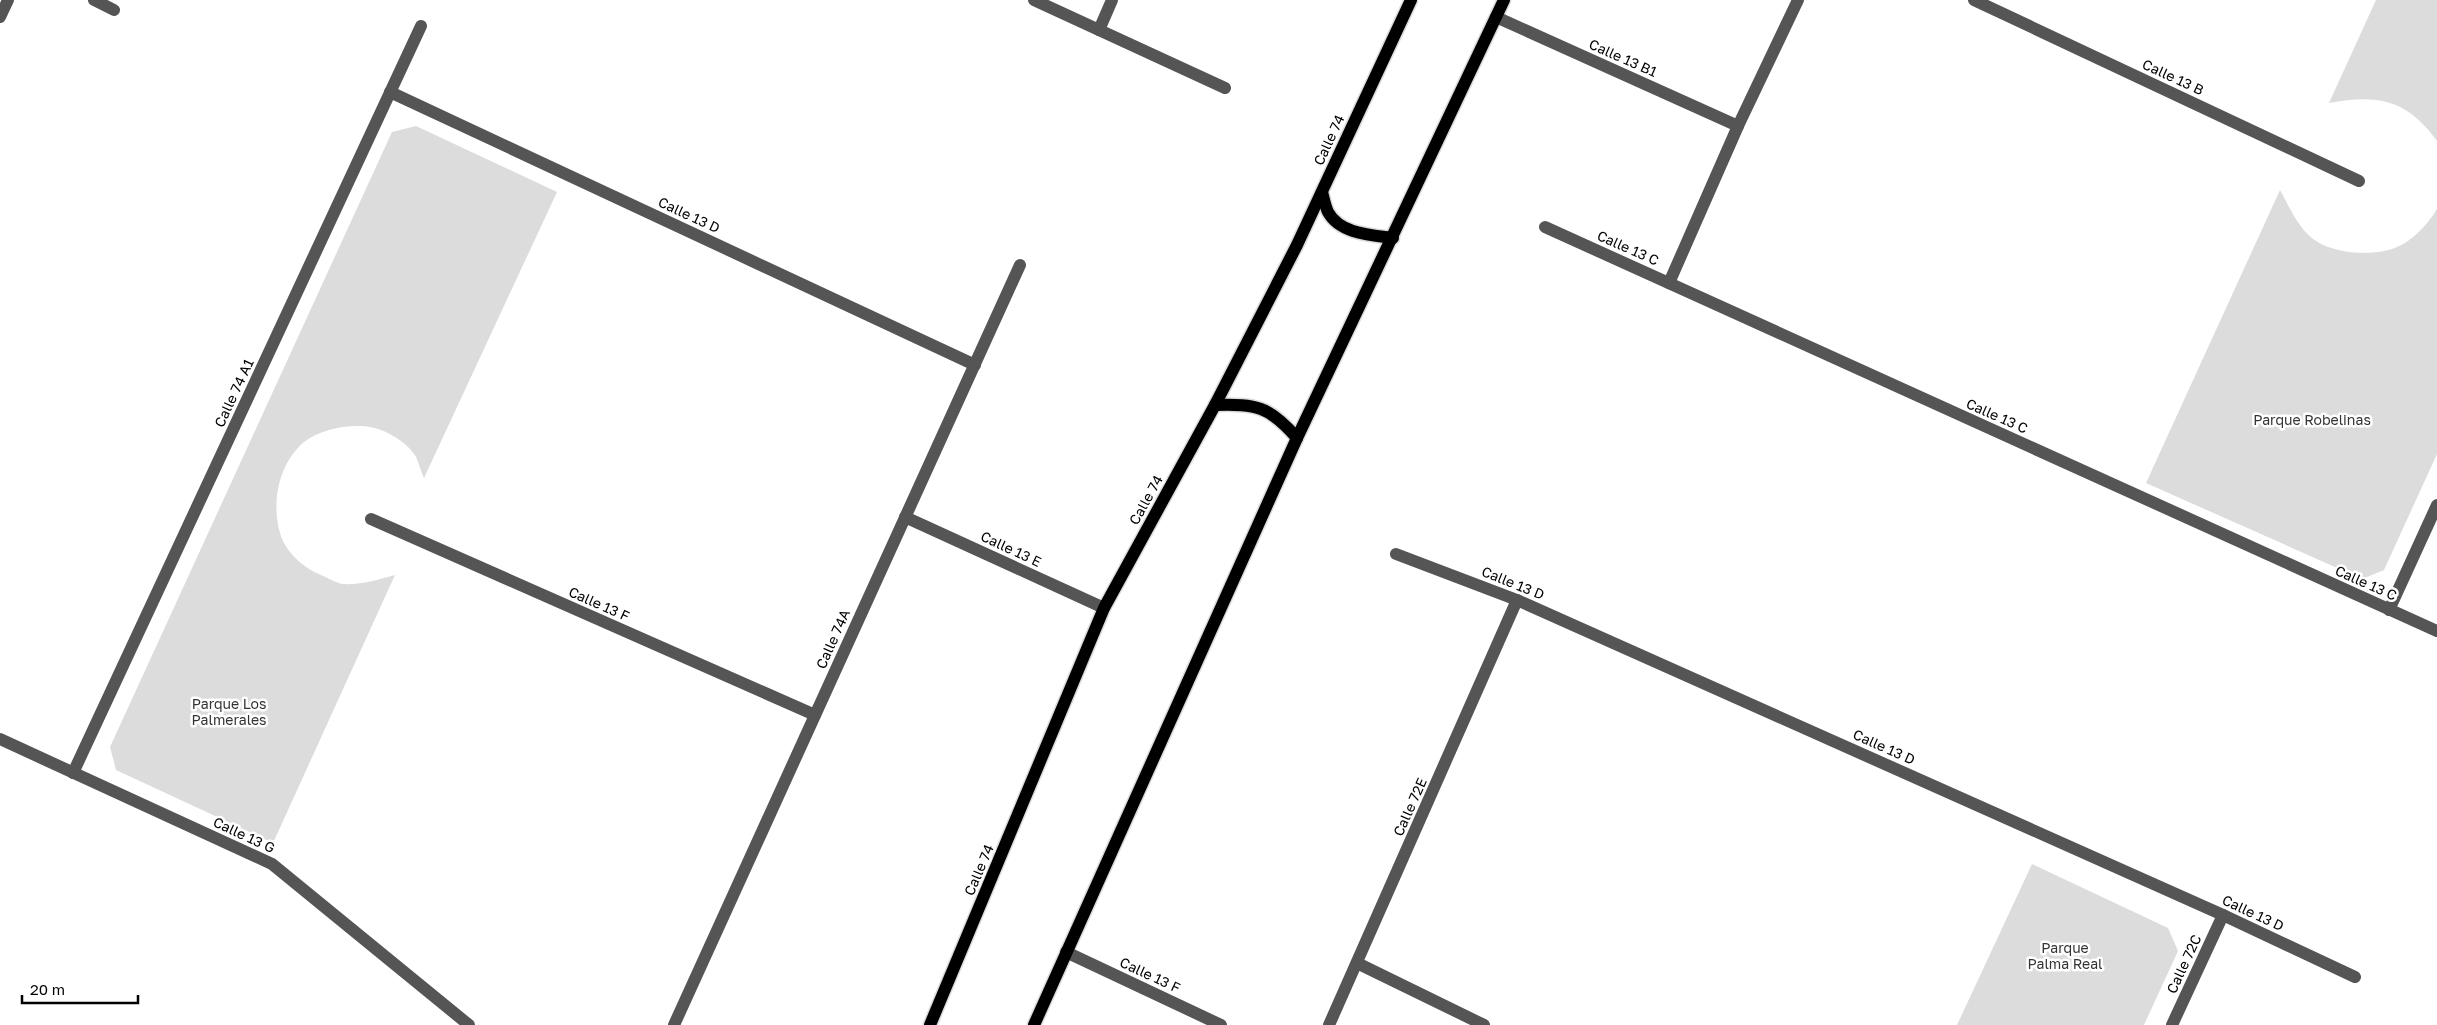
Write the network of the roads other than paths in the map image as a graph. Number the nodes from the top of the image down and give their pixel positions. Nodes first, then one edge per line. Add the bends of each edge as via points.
1 (8, 0) edge
2 (94, 0) edge
3 (1034, 0) edge
4 (1112, 0) edge
5 (1411, 0) edge
6 (1504, 0) edge
7 (1798, 0) edge
8 (1974, 0) edge
9 (114, 10) dead end
10 (0, 17) edge
11 (1496, 17) junction
12 (421, 26) dead end
13 (1099, 30) junction
14 (1225, 88) dead end
15 (390, 92) junction
16 (1738, 126) junction
17 (2359, 181) dead end
18 (1322, 192) junction
19 (1545, 227) dead end
20 (1393, 238) junction
21 (1020, 265) dead end
22 (1669, 283) junction
23 (975, 365) junction
24 (1215, 405) junction
25 (1297, 438) junction
26 (2437, 505) edge
27 (905, 516) junction
28 (371, 519) dead end
29 (1396, 554) dead end
30 (1517, 600) junction
31 (1104, 608) junction
32 (2389, 610) junction
33 (2437, 631) edge
34 (815, 716) junction
35 (0, 739) edge
36 (73, 773) junction
37 (2223, 915) junction
38 (1066, 952) junction
39 (1357, 963) junction
40 (2355, 977) dead end
41 (469, 1025) edge
42 (674, 1025) edge
43 (930, 1025) edge
44 (1034, 1025) edge
45 (1221, 1025) edge
46 (1329, 1025) edge
47 (1484, 1025) edge
48 (2172, 1025) edge

1 - 10 street
2 - 9 street
3 - 13 street
4 - 13 street
5 - 18 main road, Calle 74
6 - 11 main road
7 - 16 street
8 - 17 street, Calle 13 B
11 - 16 street, Calle 13 B1
11 - 20 main road
12 - 15 street, Calle 74 A1
13 - 14 street
15 - 23 street, Calle 13 D
15 - 36 street, Calle 74 A1
16 - 22 street
18 - 20 main road via 1328,213 1342,227 1361,234
18 - 24 main road, Calle 74
19 - 22 street, Calle 13 C
20 - 25 main road
21 - 23 street, Calle 74A
22 - 32 street, Calle 13 C
23 - 27 street, Calle 74A
24 - 25 main road via 1244,404 1266,410 1282,421
24 - 31 main road, Calle 74
25 - 38 main road
26 - 32 street
27 - 31 street, Calle 13 E
27 - 34 street, Calle 74A
28 - 34 street, Calle 13 F
29 - 30 street, Calle 13 D
30 - 37 street, Calle 13 D
30 - 39 street, Calle 72E
31 - 43 main road, Calle 74
32 - 33 street, Calle 13 C
34 - 42 street, Calle 74A
35 - 36 street, Calle 13 G
36 - 41 street, Calle 13 G via 272,864
37 - 40 street, Calle 13 D
37 - 48 street, Calle 72C
38 - 44 main road
38 - 45 street, Calle 13 F
39 - 46 street, Calle 72E
39 - 47 street

